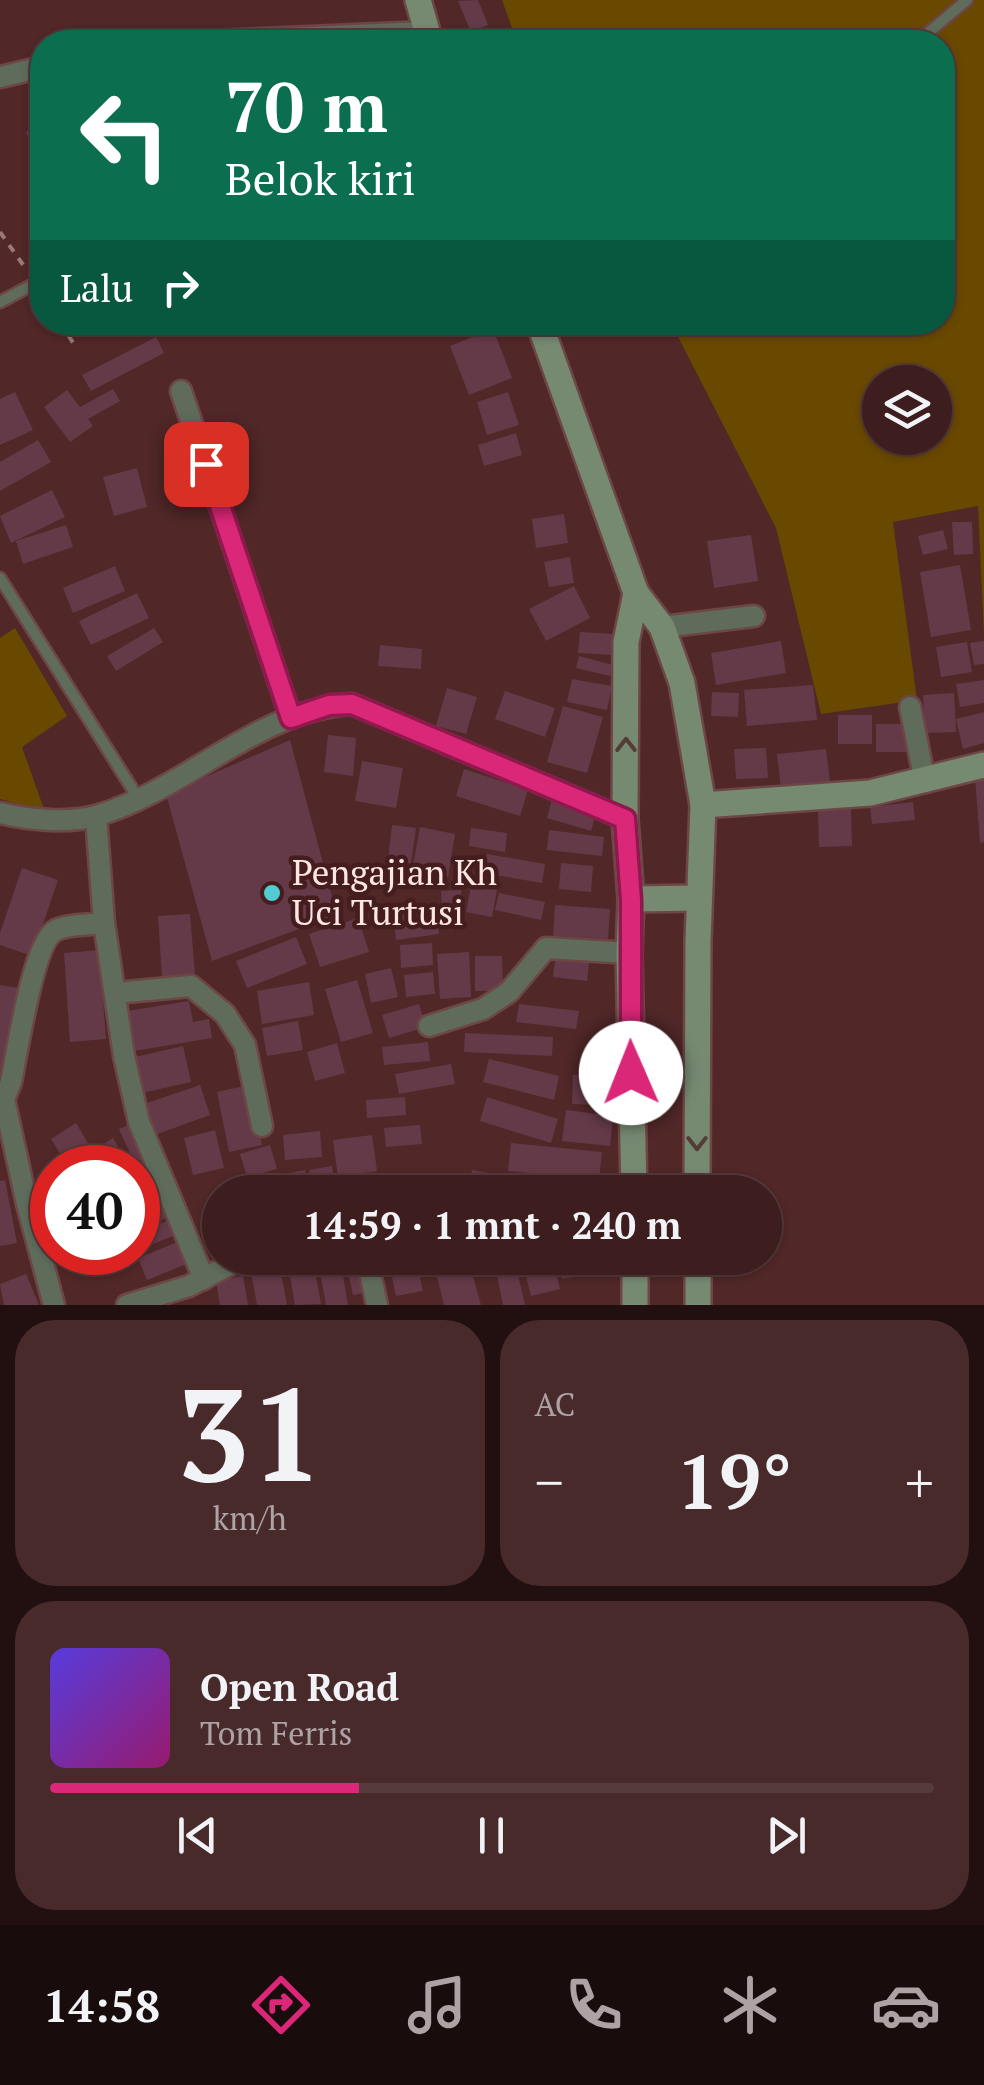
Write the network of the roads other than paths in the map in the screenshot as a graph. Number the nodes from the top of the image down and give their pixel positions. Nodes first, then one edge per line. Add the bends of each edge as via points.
1 (418, 0) edge
2 (967, 0) edge
3 (426, 30) edge
4 (931, 30) edge
5 (30, 70) edge
6 (0, 77) edge
7 (30, 286) edge
8 (0, 302) edge
9 (544, 335) edge
10 (181, 391) dead end
11 (0, 578) edge
12 (636, 593) junction
13 (754, 616) dead end
14 (662, 628) junction
15 (910, 707) dead end
16 (291, 718) junction
17 (984, 766) edge
18 (925, 782) junction
19 (138, 799) junction
20 (703, 805) junction
21 (0, 813) edge
22 (96, 816) junction
23 (625, 819) junction
24 (699, 898) junction
25 (631, 900) junction
26 (104, 923) junction
27 (629, 954) junction
28 (115, 994) junction
29 (429, 1026) dead end
30 (2, 1099) edge
31 (262, 1126) dead end
32 (634, 1175) edge
33 (697, 1175) edge
34 (218, 1275) edge
35 (371, 1275) edge
36 (635, 1275) edge
37 (698, 1275) edge
38 (196, 1290) edge
39 (54, 1305) edge
40 (127, 1305) edge
41 (377, 1305) edge
42 (635, 1305) edge
43 (698, 1305) edge

1 - 3 street
2 - 4 lane
5 - 6 street
7 - 8 lane
9 - 12 street
10 - 16 street
11 - 19 lane
12 - 14 street
23 -> 12 street via 626,642
13 - 14 street
14 - 20 street via 682,683
15 - 18 street
16 - 19 street
16 - 23 street via 352,704
17 - 18 street
18 - 20 street via 870,793
19 - 22 street
20 - 24 street
21 - 22 street via 27,819
22 - 26 street
23 - 25 street
24 - 25 street
24 -> 33 street
25 - 27 street
26 - 28 street
26 - 30 street via 56,930 48,938 36,960
27 - 29 street via 544,949 498,1000
27 - 32 street
28 - 31 street via 191,986 225,1014 246,1044
28 - 38 street via 138,1122
30 - 39 street
34 - 38 street
35 - 41 street
36 - 42 street
37 - 43 street
38 - 40 street

